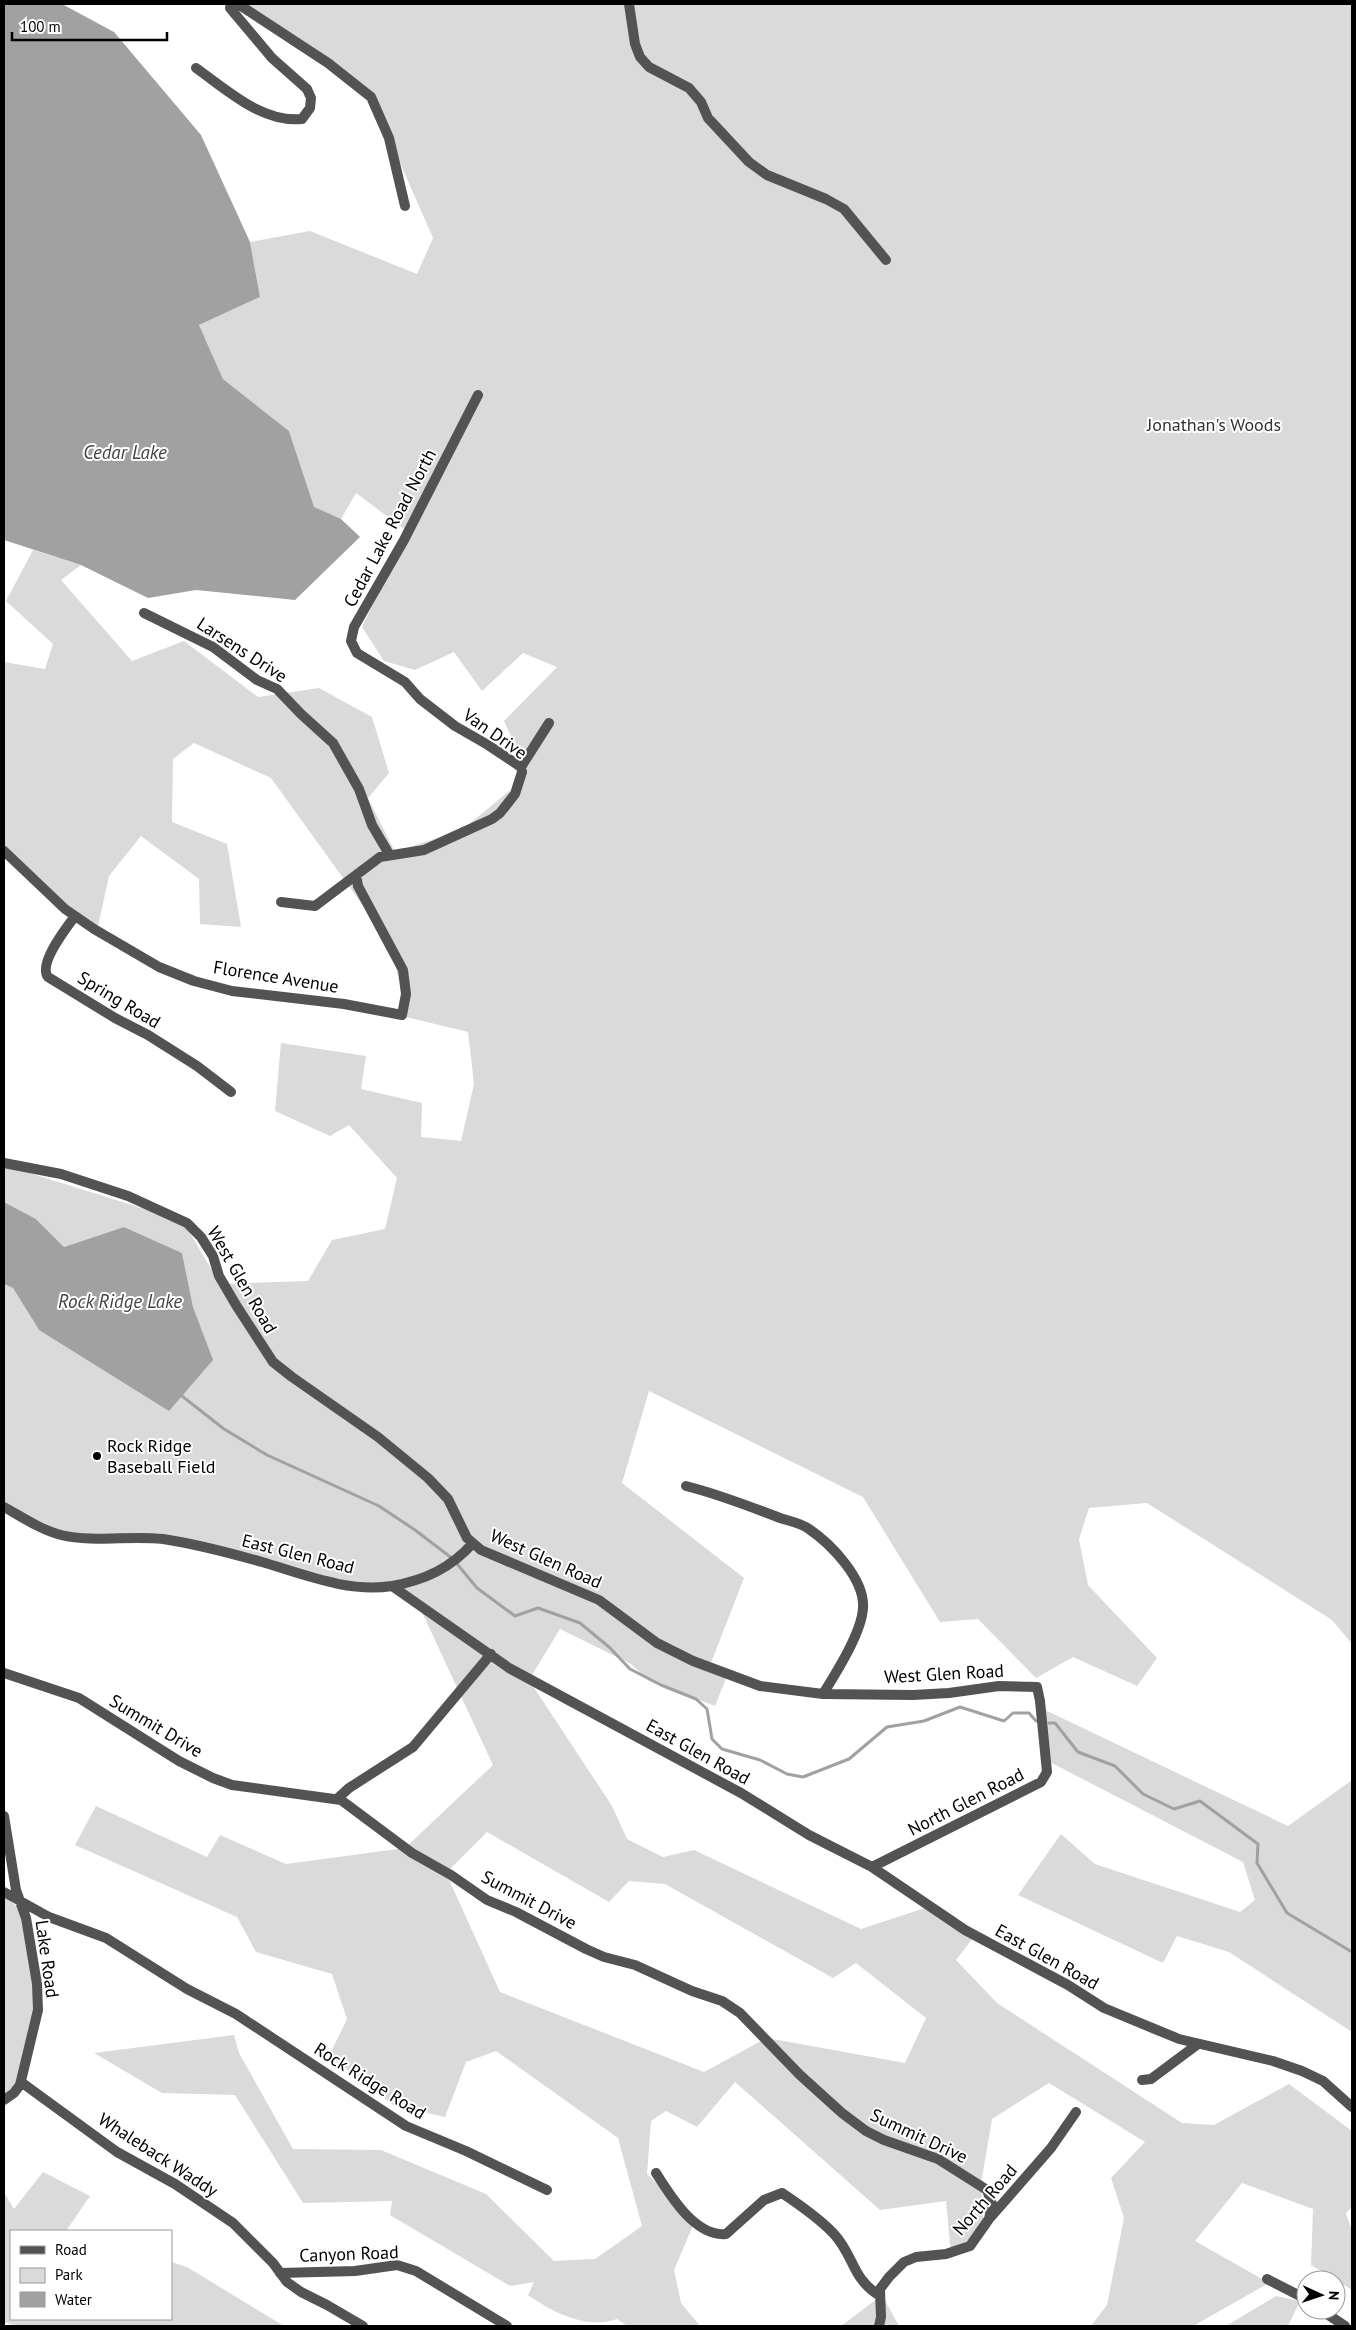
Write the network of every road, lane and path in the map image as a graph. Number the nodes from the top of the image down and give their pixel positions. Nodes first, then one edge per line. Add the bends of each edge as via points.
1 (231, 4) edge
2 (238, 4) edge
3 (629, 4) edge
4 (196, 68) dead end
5 (405, 206) dead end
6 (886, 260) dead end
7 (478, 395) dead end
8 (144, 613) dead end
9 (381, 667) joint
10 (549, 723) dead end
11 (521, 767) junction
12 (4, 851) edge
13 (389, 854) junction
14 (356, 875) junction
15 (281, 902) dead end
16 (75, 916) junction
17 (231, 1092) dead end
18 (4, 1163) edge
19 (686, 1486) dead end
20 (4, 1507) edge
21 (473, 1543) junction
22 (392, 1586) junction
23 (492, 1654) junction
24 (4, 1673) edge
25 (1036, 1687) joint
26 (823, 1694) junction
27 (337, 1800) junction
28 (4, 1816) edge
29 (872, 1867) junction
30 (4, 1892) edge
31 (21, 1903) junction
32 (1198, 2044) junction
33 (1142, 2080) dead end
34 (21, 2082) junction
35 (4, 2100) edge
36 (1352, 2107) edge
37 (1076, 2112) dead end
38 (656, 2173) dead end
39 (547, 2190) dead end
40 (989, 2219) junction
41 (251, 2240) joint
42 (280, 2272) junction
43 (1267, 2279) dead end
44 (1296, 2294) edge
45 (880, 2296) junction
46 (363, 2326) edge
47 (507, 2326) edge
48 (878, 2326) edge

1 - 4 street via 230,8 272,58 307,89 311,103 309,112 302,119 283,119 256,109
2 - 5 street via 328,62 370,97 389,138
3 - 6 street via 635,44 649,67 689,88 701,102 708,118 749,162 767,175 826,198 844,209
7 - 9 street, Cedar Lake Road North via 404,540 354,627 351,641 354,650
8 - 13 street, Larsens Drive via 213,647 257,680 277,689 333,742
9 - 11 street, Van Drive via 405,682 420,699 455,726
10 - 11 street
11 - 13 street, Van Drive via 515,794 492,819 424,850
12 - 16 street, Florence Avenue
13 - 14 street, Van Drive
14 - 15 street, Van Drive via 315,906
14 - 16 street, Florence Avenue via 358,886 403,970 406,994 402,1015 344,1004 232,991 194,981 159,967
16 - 17 street, Spring Road via 57,940 45,964 48,977 148,1035
18 - 21 street, West Glen Road via 61,1174 128,1196 187,1222 213,1256 236,1305 273,1362 406,1458 448,1499 467,1538
19 - 26 street via 808,1528 853,1574 862,1591 861,1619
20 - 22 street, East Glen Road via 60,1535 86,1539 126,1536 162,1539 227,1553 327,1582 365,1587
21 - 22 street via 450,1565
21 - 26 street, West Glen Road via 481,1550 599,1600 657,1643 693,1660 760,1686
22 - 23 street, East Glen Road
23 - 27 street via 413,1747 349,1788
23 - 29 street, East Glen Road via 550,1691
24 - 27 street, Summit Drive via 79,1698 213,1778 232,1785
25 - 26 street, West Glen Road via 999,1686 913,1695
25 - 29 street, North Glen Road via 1047,1772 1041,1782
27 - 40 street, Summit Drive via 487,1900 604,1957 644,1968 740,2012 800,2075 866,2131 938,2159 987,2190 992,2204
28 - 31 street, Lake Road
29 - 32 street, East Glen Road via 965,1930 1104,2008
30 - 31 street, Rock Ridge Road
31 - 34 street, Lake Road via 33,1956 38,2010
31 - 39 street, Rock Ridge Road via 106,1938 187,1989 236,2014 406,2126 466,2150
32 - 33 street via 1151,2079
32 - 36 street, East Glen Road via 1273,2060 1302,2071 1324,2081
34 - 35 street, Lake Road
34 - 41 street, Whaleback Waddy via 117,2152 153,2171 233,2223
37 - 40 street, North Road via 1051,2148
38 - 45 street via 679,2208 718,2235 726,2234 764,2200 782,2193 834,2234 849,2255 858,2277
40 - 45 street, North Road via 970,2246 904,2262 880,2289
41 - 42 street, Canyon Road
42 - 46 street via 301,2292
42 - 47 street, Canyon Road via 355,2271 397,2265 416,2271
43 - 44 street
45 - 48 street, North Road

